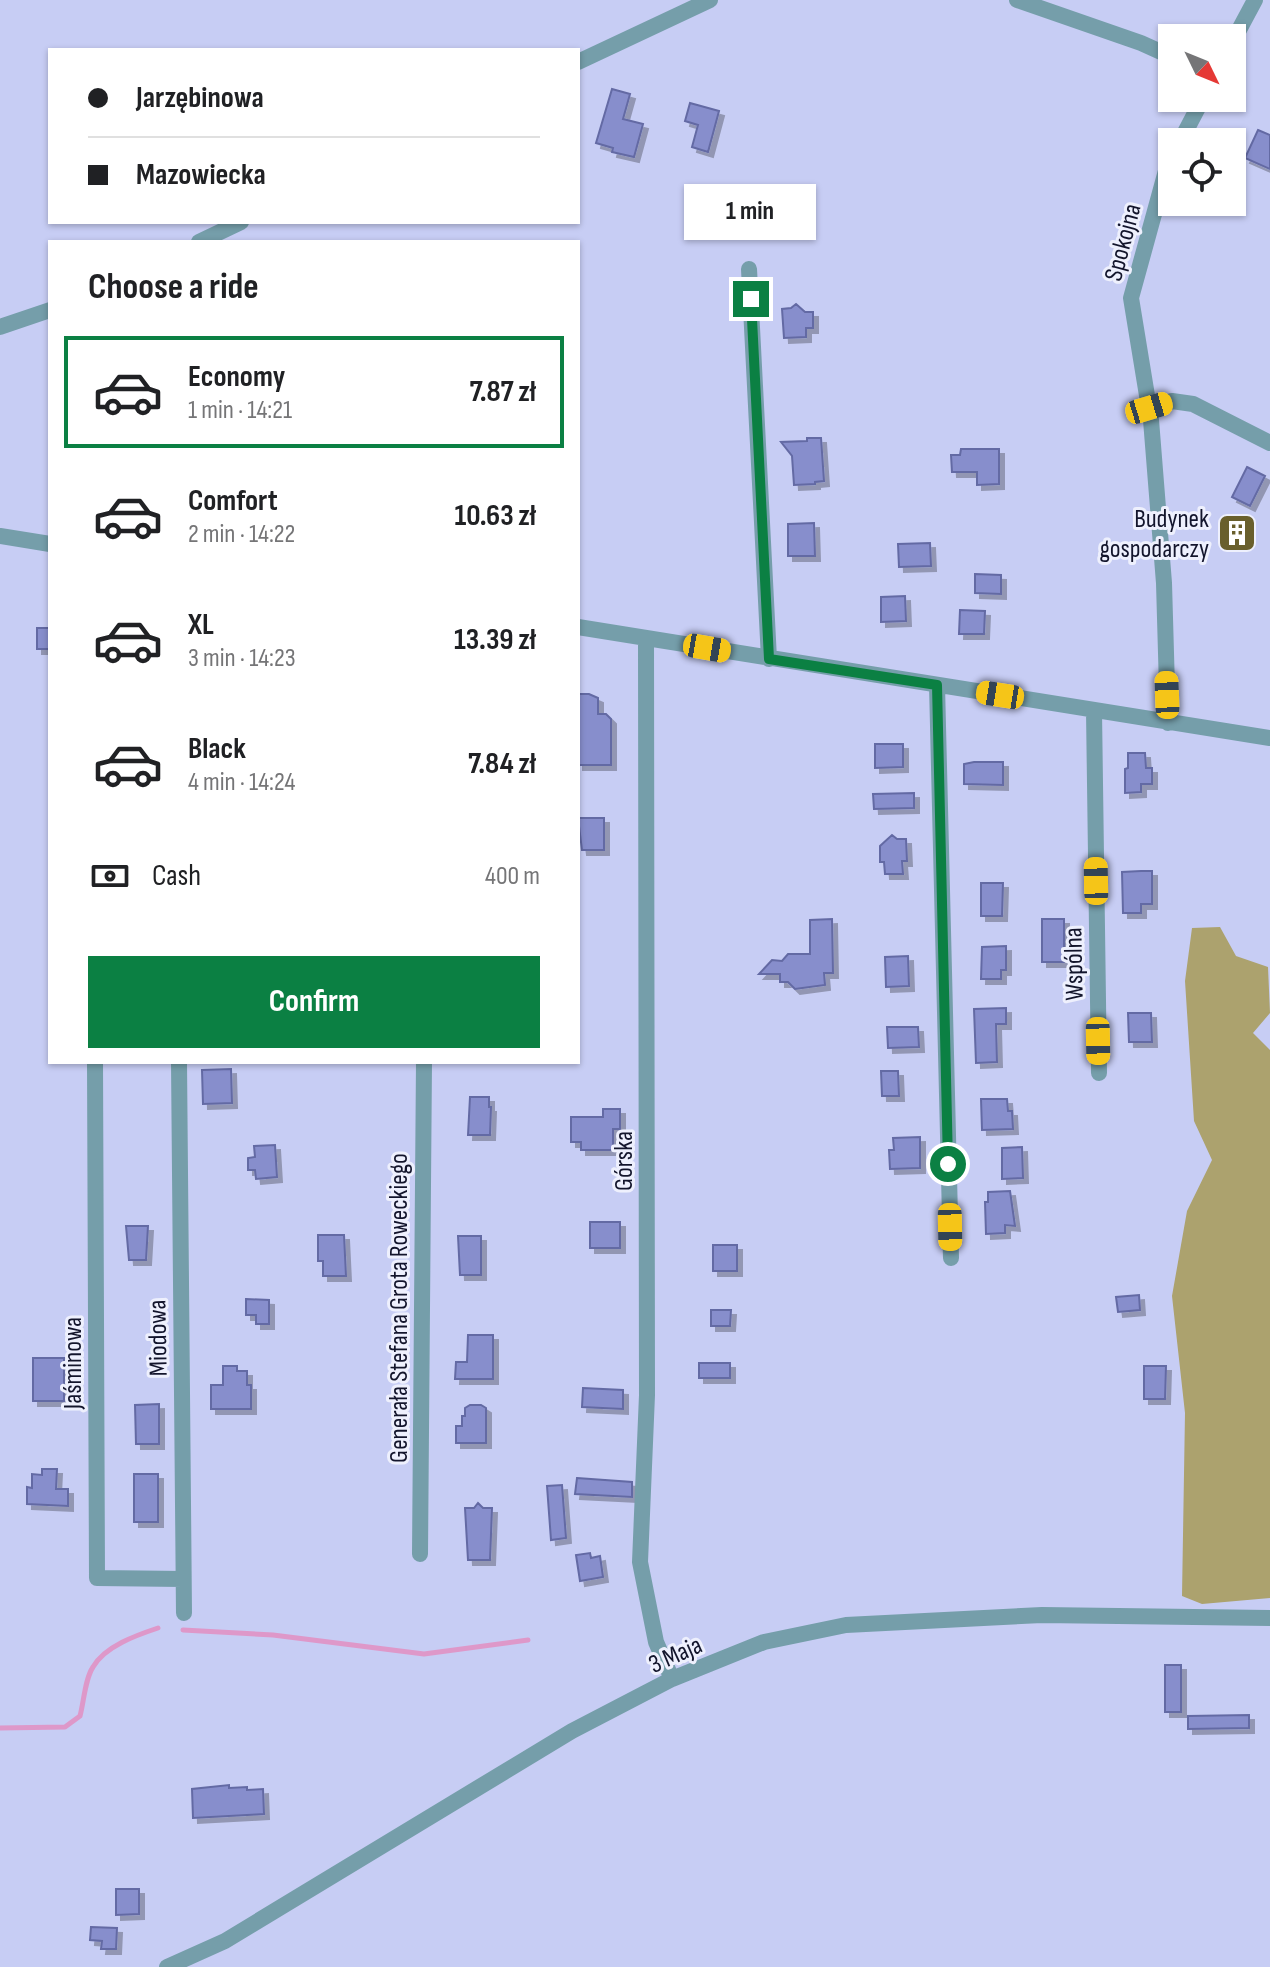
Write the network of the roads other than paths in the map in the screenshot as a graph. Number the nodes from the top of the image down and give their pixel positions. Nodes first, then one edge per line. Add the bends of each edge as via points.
1 (710, 0) edge
2 (1017, 0) edge
3 (1255, 0) edge
4 (1242, 24) edge
5 (1158, 51) edge
6 (580, 61) edge
7 (1158, 200) edge
8 (237, 224) edge
9 (203, 240) edge
10 (749, 269) dead end
11 (48, 311) edge
12 (0, 327) edge
13 (1149, 408) junction
14 (1270, 443) edge
15 (0, 536) edge
16 (48, 544) edge
17 (580, 627) edge
18 (646, 638) junction
19 (769, 659) junction
20 (937, 685) junction
21 (1094, 711) junction
22 (1168, 723) junction
23 (1270, 738) edge
24 (95, 1064) edge
25 (179, 1064) edge
26 (424, 1064) edge
27 (1099, 1073) dead end
28 (951, 1258) dead end
29 (420, 1554) dead end
30 (183, 1579) junction
31 (184, 1613) dead end
32 (1270, 1618) edge
33 (672, 1679) junction
34 (167, 1967) edge

1 - 6 street
2 - 5 street
3 - 4 street
7 - 13 street, Spokojna via 1131,298
8 - 9 street
10 - 19 street
11 - 12 street
13 - 14 street via 1172,401 1193,404
13 - 22 street, Spokojna via 1164,583
15 - 16 street
17 - 18 street
18 - 19 street
18 - 33 street, Górska via 647,1395 640,1562 656,1642
19 - 20 street
20 - 21 street
20 - 28 street
21 - 22 street
21 - 27 street, Wspólna
22 - 23 street
24 - 30 street, Jaśminowa via 97,1578
25 - 30 street, Miodowa
26 - 29 street, Generała Stefana Grota Roweckiego
30 - 31 street, Miodowa
32 - 33 street, 3 Maja via 1042,1615 846,1625 764,1642
33 - 34 street, 3 Maja via 572,1731 225,1941

